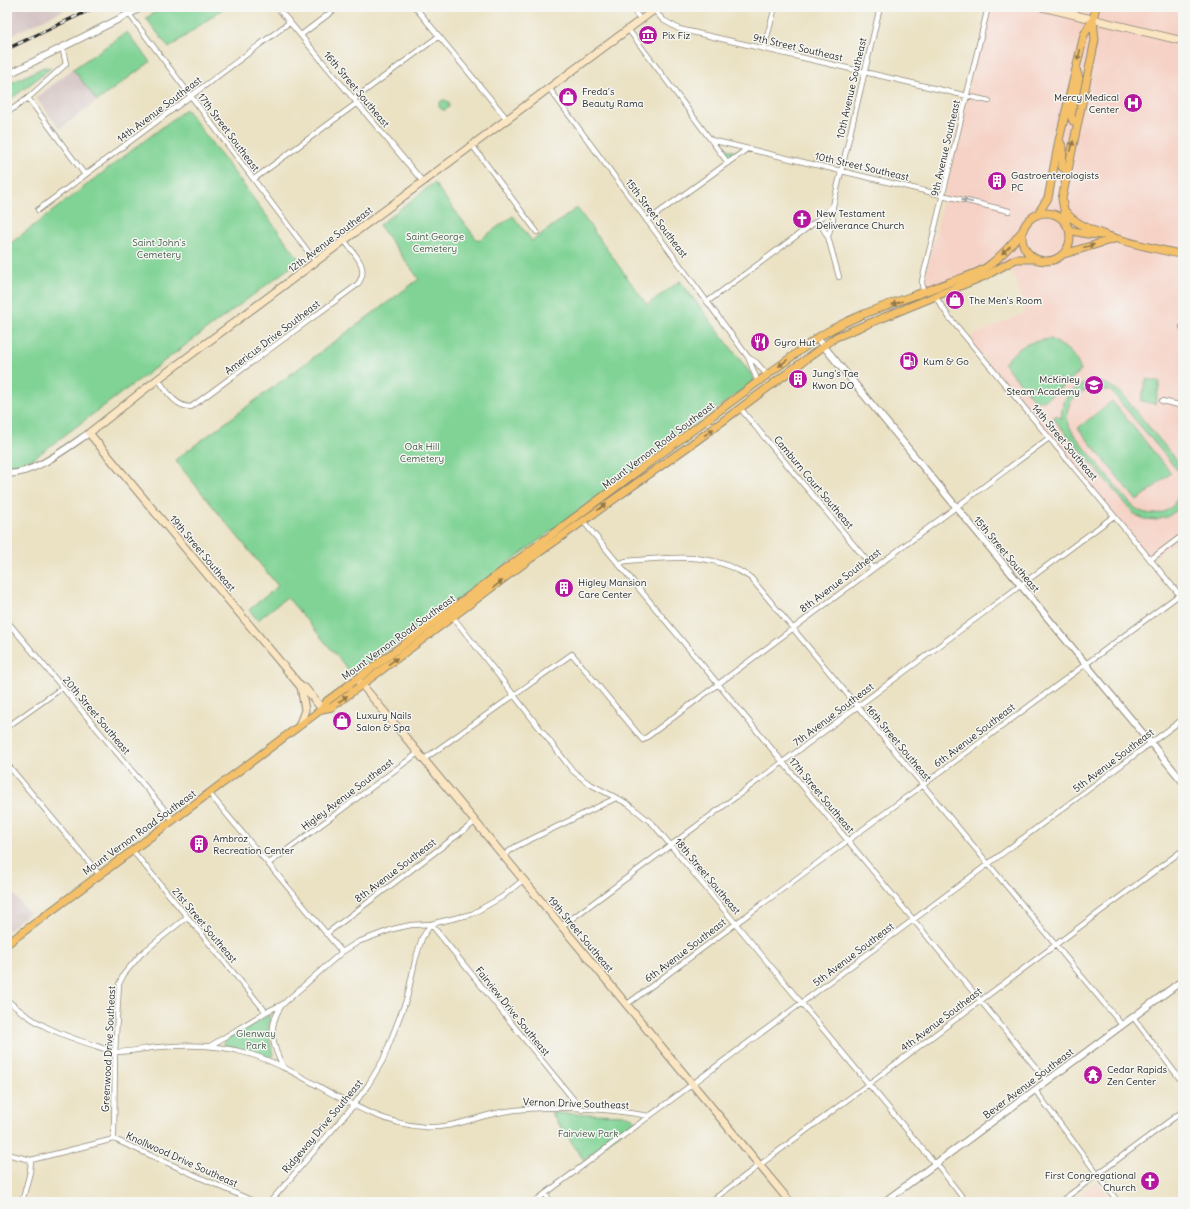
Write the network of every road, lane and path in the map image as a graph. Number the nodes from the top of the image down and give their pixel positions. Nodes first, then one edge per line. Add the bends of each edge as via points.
1 (143, 7) edge
2 (277, 7) edge
3 (338, 7) edge
4 (415, 7) edge
5 (631, 7) edge
6 (775, 7) edge
7 (880, 7) edge
8 (988, 7) edge
9 (1042, 7) edge
10 (1096, 7) edge
11 (656, 8) edge
12 (129, 14) junction
13 (1093, 19) junction
14 (641, 20) junction
15 (290, 22) junction
16 (628, 29) junction
17 (301, 35) junction
18 (439, 36) junction
19 (1183, 41) edge
20 (62, 46) junction
21 (764, 48) junction
22 (1076, 69) junction
23 (864, 71) junction
24 (7, 74) edge
25 (549, 88) junction
26 (190, 96) junction
27 (967, 96) junction
28 (28, 98) junction
29 (356, 101) junction
30 (990, 101) dead end
31 (7, 113) edge
32 (507, 119) junction
33 (1077, 123) junction
34 (711, 140) junction
35 (1059, 140) junction
36 (472, 145) junction
37 (747, 149) junction
38 (728, 163) junction
39 (1066, 171) junction
40 (841, 172) junction
41 (85, 175) junction
42 (254, 179) junction
43 (422, 182) junction
44 (943, 196) junction
45 (833, 206) junction
46 (1062, 207) junction
47 (38, 210) dead end
48 (1009, 211) dead end
49 (1037, 215) junction
50 (818, 220) junction
51 (647, 221) junction
52 (1068, 228) junction
53 (1023, 230) junction
54 (537, 232) dead end
55 (1107, 234) junction
56 (828, 237) junction
57 (1114, 239) junction
58 (344, 240) junction
59 (1064, 254) junction
60 (1182, 254) edge
61 (1036, 259) junction
62 (316, 262) junction
63 (838, 278) dead end
64 (923, 293) junction
65 (935, 296) junction
66 (707, 302) junction
67 (817, 338) junction
68 (824, 346) junction
69 (749, 358) junction
70 (767, 375) junction
71 (158, 379) junction
72 (758, 382) junction
73 (1162, 401) dead end
74 (1183, 406) edge
75 (740, 408) junction
76 (721, 422) junction
77 (89, 433) junction
78 (1049, 438) junction
79 (7, 474) edge
80 (955, 507) junction
81 (1114, 516) junction
82 (583, 521) junction
83 (1183, 535) edge
84 (1150, 560) junction
85 (618, 564) junction
86 (873, 568) junction
87 (1020, 586) junction
88 (1179, 594) junction
89 (1183, 599) edge
90 (453, 617) junction
91 (7, 621) edge
92 (792, 628) junction
93 (1085, 664) junction
94 (360, 681) junction
95 (717, 684) junction
96 (301, 687) junction
97 (62, 688) junction
98 (513, 695) junction
99 (858, 707) junction
100 (322, 709) junction
101 (1183, 720) edge
102 (299, 726) junction
103 (7, 728) edge
104 (1151, 744) junction
105 (418, 753) junction
106 (423, 760) junction
107 (782, 762) junction
108 (7, 764) edge
109 (1183, 782) edge
110 (923, 785) junction
111 (209, 793) junction
112 (616, 798) junction
113 (173, 820) junction
114 (475, 822) junction
115 (848, 840) junction
116 (671, 846) junction
117 (132, 850) junction
118 (1183, 850) edge
119 (503, 856) junction
120 (268, 864) junction
121 (989, 864) junction
122 (99, 874) junction
123 (523, 880) junction
124 (186, 917) junction
125 (914, 920) junction
126 (430, 924) junction
127 (735, 924) junction
128 (562, 926) junction
129 (326, 934) junction
130 (7, 944) edge
131 (1056, 945) junction
132 (342, 952) junction
133 (1183, 980) edge
134 (7, 1000) edge
135 (980, 1001) junction
136 (802, 1003) junction
137 (283, 1004) junction
138 (626, 1005) junction
139 (266, 1012) junction
140 (1133, 1017) junction
141 (1122, 1025) junction
142 (210, 1046) junction
143 (115, 1052) junction
144 (284, 1068) junction
145 (1047, 1081) junction
146 (693, 1084) junction
147 (869, 1084) junction
148 (1183, 1084) edge
149 (1035, 1090) junction
150 (353, 1106) junction
151 (582, 1110) junction
152 (1183, 1111) edge
153 (649, 1116) junction
154 (114, 1139) junction
155 (7, 1154) edge
156 (31, 1160) junction
157 (936, 1164) junction
158 (760, 1165) junction
159 (1098, 1174) junction
160 (545, 1194) junction
161 (22, 1202) edge
162 (255, 1202) edge
163 (270, 1202) edge
164 (534, 1202) edge
165 (551, 1202) edge
166 (710, 1202) edge
167 (790, 1202) edge
168 (884, 1202) edge
169 (966, 1202) edge
170 (1060, 1202) edge
171 (1118, 1202) edge

1 - 12 street
2 - 15 street, 16th Street Southeast
3 - 17 street
4 - 18 street
5 - 14 street
6 - 21 street
7 - 23 street, 10th Avenue Southeast
8 - 27 street, 9th Avenue Southeast
9 - 13 main road
10 - 13 main road
11 - 14 main road, 12th Avenue Southeast
11 - 21 street, 9th Street Southeast via 663,20 679,28
12 - 20 street
12 - 26 street, 17th Street Southeast
13 - 19 main road
13 -> 22 main road via 1084,35
13 - 33 main road via 1095,40
14 - 16 main road, 12th Avenue Southeast
15 - 17 street, 16th Street Southeast
15 - 26 street, 14th Avenue Southeast
16 - 25 main road, 12th Avenue Southeast
16 - 34 street
17 - 29 street, 16th Street Southeast
18 - 29 street
18 - 32 street
20 - 24 street
20 - 28 street via 66,64
21 - 23 street, 9th Street Southeast
22 - 33 main road via 1079,78 1071,116
22 - 35 main road
23 - 27 street, 9th Street Southeast
23 - 40 street, 10th Avenue Southeast
25 - 32 main road, 12th Avenue Southeast
25 - 51 street, 15th Street Southeast
26 - 41 street, 14th Avenue Southeast
26 - 42 street, 17th Street Southeast
27 - 30 street, 9th Street Southeast
27 - 44 street, 9th Avenue Southeast
28 - 31 street
28 - 41 street
29 - 42 street
29 - 43 street, 16th Street Southeast
32 - 36 main road, 12th Avenue Southeast
39 -> 33 main road
34 - 37 street, 10th Street Southeast
34 - 38 street
35 - 39 main road via 1063,148 1062,167
35 - 49 main road via 1048,198
36 - 43 main road, 12th Avenue Southeast
36 - 54 street
37 - 38 street
37 - 40 street, 10th Street Southeast
38 - 51 street
39 - 46 main road
40 - 44 street, 10th Street Southeast
40 - 45 street, 10th Avenue Southeast
41 - 47 street, 14th Avenue Southeast
42 - 62 street, 17th Street Southeast
43 - 58 main road, 12th Avenue Southeast
48 -> 44 street, 10th Street Southeast
44 - 64 street, 9th Avenue Southeast via 922,280
45 - 50 street
45 - 56 street, 10th Avenue Southeast via 833,219
46 - 52 main road
46 - 55 main road via 1074,222
49 - 52 main road via 1044,213 1057,216
49 - 53 main road via 1031,218
50 - 56 street
50 - 66 street
51 - 66 street, 15th Street Southeast
52 - 55 main road via 1087,234
52 - 59 main road via 1070,240
53 - 61 main road via 1025,250
53 -> 64 main road, Mount Vernon Road Southeast via 1011,245 985,268
55 - 57 main road
56 - 63 street
59 -> 57 main road
57 - 60 main road
58 - 62 main road, 12th Avenue Southeast
58 - 71 street, Americus Drive Southeast via 364,270 362,278 357,285 300,328 191,407 177,404
59 - 61 main road via 1050,261
61 - 65 main road, Mount Vernon Road Southeast via 1016,259 987,275
62 - 71 main road, 12th Avenue Southeast
64 -> 67 main road, Mount Vernon Road Southeast via 832,328
65 - 68 main road, Mount Vernon Road Southeast via 836,337
65 - 78 street, 14th Street Southeast
66 - 69 street, 15th Street Southeast
67 - 68 street, 15th Street Southeast
67 -> 70 main road, Mount Vernon Road Southeast
68 - 75 main road, Mount Vernon Road Southeast
68 - 80 street, 15th Street Southeast
69 - 70 street, 15th Street Southeast
69 - 72 street, 15th Street Southeast
70 - 72 main road, Mount Vernon Road Southeast
70 - 76 main road via 761,385 735,405
71 - 77 main road, 12th Avenue Southeast
72 - 94 main road, Mount Vernon Road Southeast
73 - 74 street
75 - 76 main road, Mount Vernon Road Southeast
75 - 86 street, Camburn Court Southeast
82 -> 76 main road, Mount Vernon Road Southeast
77 - 79 street, 12th Avenue Southeast via 28,470
77 - 96 main road, 19th Street Southeast
78 - 80 street, 8th Avenue Southeast
78 - 81 street, 14th Street Southeast
80 - 86 street, 8th Avenue Southeast
80 - 87 street, 15th Street Southeast
81 - 84 street, 14th Street Southeast
81 - 87 street, 7th Avenue Southeast
82 - 85 street, 17th Street Southeast
90 -> 82 main road, Mount Vernon Road Southeast
83 - 84 street
84 - 88 street, 14th Street Southeast
85 - 92 street, 16th Street Southeast via 626,561 707,558 751,578
85 - 95 street, 17th Street Southeast
86 - 92 street, 8th Avenue Southeast
87 - 93 street, 15th Street Southeast
87 - 99 street, 7th Avenue Southeast
88 - 89 street, 14th Street Southeast
88 - 93 street, 6th Avenue Southeast
94 -> 90 main road, Mount Vernon Road Southeast
90 - 98 street, 18th Street Southeast
91 - 97 street, 20th Street Southeast
92 - 95 street, 8th Avenue Southeast
92 - 99 street, 16th Street Southeast
93 - 104 street, 15th Street Southeast
93 - 110 street, 6th Avenue Southeast
94 - 100 main road, Mount Vernon Road Southeast via 332,707
94 - 105 main road, 19th Street Southeast
95 - 98 street, 8th Avenue Southeast via 643,740 572,654
95 - 107 street, 17th Street Southeast
96 - 100 main road, 19th Street Southeast via 305,688
96 - 102 main road, 19th Street Southeast via 305,710
97 - 103 street
97 - 113 street, 20th Street Southeast
98 - 106 street
98 - 112 street, 18th Street Southeast via 573,771 588,783
99 - 107 street, 7th Avenue Southeast
99 - 110 street, 16th Street Southeast
100 - 102 main road, Mount Vernon Road Southeast
101 - 104 street, 5th Avenue Southeast
102 - 111 main road, Mount Vernon Road Southeast
104 - 109 street, 15th Street Southeast
104 - 121 street, 5th Avenue Southeast
105 - 106 main road, 19th Street Southeast
105 - 120 street, Higley Avenue Southeast
106 - 114 main road, 19th Street Southeast
107 - 115 street, 17th Street Southeast
107 - 116 street, 7th Avenue Southeast
108 - 122 street
110 - 115 street, 6th Avenue Southeast
110 - 121 street, 16th Street Southeast
111 - 113 main road, Mount Vernon Road Southeast
111 - 120 street
112 - 116 street, 18th Street Southeast via 653,824
112 - 119 street via 514,847
113 - 117 main road, Mount Vernon Road Southeast
114 - 119 main road, 19th Street Southeast
114 - 129 street, 8th Avenue Southeast
115 - 125 street, 17th Street Southeast
115 - 127 street, 6th Avenue Southeast
116 - 127 street, 18th Street Southeast
116 - 128 street, 7th Avenue Southeast
117 - 122 main road, Mount Vernon Road Southeast
117 - 124 street, 21st Street Southeast
118 - 131 street, 4th Avenue Southeast
119 - 123 main road, 19th Street Southeast
120 - 129 street
121 - 125 street, 5th Avenue Southeast
121 - 131 street, 16th Street Southeast
122 - 130 main road, Mount Vernon Road Southeast
123 - 126 street via 482,910
123 - 128 main road, 19th Street Southeast
124 - 139 street, 21st Street Southeast
124 - 143 street, Greenwood Drive Southeast via 141,954 124,974 119,984
125 - 135 street, 17th Street Southeast
125 - 136 street, 5th Avenue Southeast
126 - 132 street via 411,925 375,934
126 - 150 street, Ridgeway Drive Southeast via 422,938 407,998 394,1034 383,1060
126 - 151 street, Fairview Drive Southeast
127 - 136 street, 18th Street Southeast
127 - 138 street, 6th Avenue Southeast
128 - 138 main road, 19th Street Southeast
129 - 132 street
131 - 135 street, 4th Avenue Southeast
131 - 141 street, 16th Street Southeast
132 - 137 street
133 - 140 street, Bever Avenue Southeast
134 - 143 street, Vernon Drive Southeast via 23,1014 51,1031
135 - 145 street, 17th Street Southeast
135 - 147 street, 4th Avenue Southeast
136 - 146 street, 5th Avenue Southeast
136 - 147 street, 18th Street Southeast
137 - 139 street
137 - 144 street via 275,1015 272,1027 276,1054
138 - 146 main road, 19th Street Southeast
139 - 142 street
140 - 141 street, Bever Avenue Southeast
140 - 148 street
141 - 145 street, Bever Avenue Southeast
142 - 143 street, Vernon Drive Southeast via 193,1045
142 - 144 street, Vernon Drive Southeast via 248,1053
143 - 154 street, Greenwood Drive Southeast
144 - 150 street, Vernon Drive Southeast
145 - 149 street, Bever Avenue Southeast
146 - 153 street, 5th Avenue Southeast
146 - 158 main road, 19th Street Southeast
147 - 157 street, 18th Street Southeast
147 - 158 street, 4th Avenue Southeast
149 - 157 street, Bever Avenue Southeast
149 - 159 street
150 - 151 street, Vernon Drive Southeast via 389,1120 426,1127 446,1126 521,1109
150 - 163 street, Ridgeway Drive Southeast
151 - 153 street, Vernon Drive Southeast
152 - 159 street
153 - 160 street, 5th Avenue Southeast
154 - 156 street, Knollwood Drive Southeast
154 - 162 street, Knollwood Drive Southeast
155 - 156 street, Knollwood Drive Southeast
156 - 161 street
157 - 168 street, Bever Avenue Southeast
157 - 169 street, 18th Street Southeast
158 - 166 street, 4th Avenue Southeast
158 - 167 main road, 19th Street Southeast
159 - 170 street
159 - 171 street
160 - 164 street, 5th Avenue Southeast
160 - 165 street

